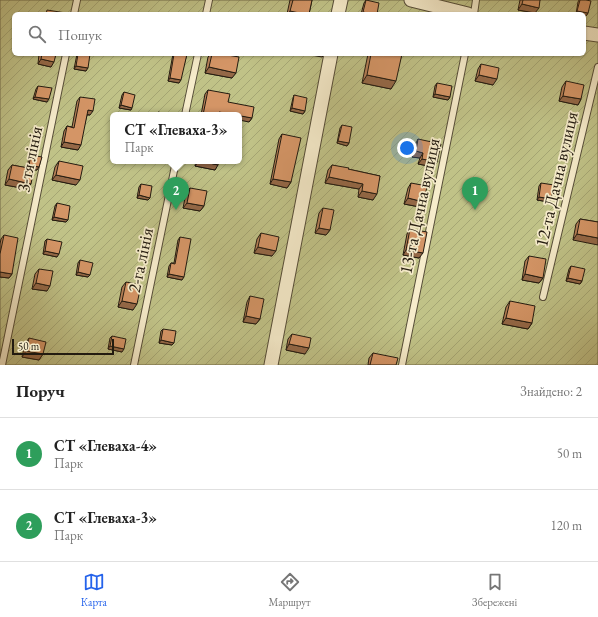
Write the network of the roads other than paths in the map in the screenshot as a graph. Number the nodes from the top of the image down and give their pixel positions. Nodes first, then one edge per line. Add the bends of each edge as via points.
1 (77, 0) edge
2 (209, 0) edge
3 (341, 0) edge
4 (412, 0) edge
5 (476, 0) edge
6 (74, 12) edge
7 (206, 12) edge
8 (338, 12) edge
9 (460, 12) edge
10 (474, 12) edge
11 (586, 33) edge
12 (598, 35) edge
13 (66, 56) edge
14 (198, 56) edge
15 (331, 56) edge
16 (465, 56) edge
17 (598, 67) edge
18 (186, 112) edge
19 (175, 164) edge
20 (543, 297) dead end
21 (2, 365) edge
22 (134, 365) edge
23 (271, 365) edge
24 (402, 365) edge

1 - 6 lane
2 - 7 lane
3 - 8 street
4 - 9 street
5 - 10 lane
11 - 12 street
13 - 21 lane, 3-тя лінія
14 - 18 lane
15 - 23 street
16 - 24 lane, 13-та Дачна вулиця
17 - 20 lane, 12-та Дачна вулиця
19 - 22 lane, 2-га лінія

